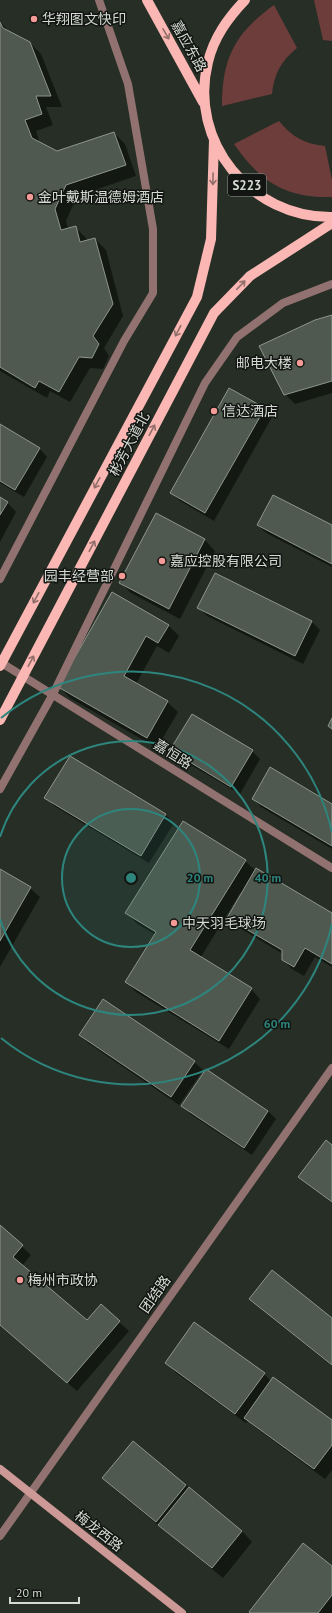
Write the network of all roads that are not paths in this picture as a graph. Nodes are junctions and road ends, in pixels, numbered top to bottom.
1 (99, 0) edge
2 (147, 0) edge
3 (245, 0) edge
4 (205, 105) junction
5 (214, 140) junction
6 (332, 217) edge
7 (332, 223) edge
8 (332, 284) edge
9 (0, 579) edge
10 (0, 664) edge
11 (23, 676) junction
12 (53, 694) junction
13 (0, 720) edge
14 (0, 789) edge
15 (332, 868) edge
16 (332, 1068) edge
17 (0, 1469) edge
18 (30, 1493) junction
19 (0, 1536) edge
20 (182, 1613) edge

1 - 9 street
2 -> 4 main road, 嘉应东路 / S223
3 - 4 main road
4 - 5 main road, S223
5 - 6 main road, S223
5 -> 10 main road, 彬芳大道北
11 -> 7 main road, 彬芳大道北
8 - 12 street
10 - 11 street, 嘉恒路
11 - 12 street, 嘉恒路
11 - 13 main road, 彬芳大道北
12 - 14 street
12 - 15 street, 嘉恒路
16 - 18 street, 团结路
17 - 18 main road, 梅龙西路
18 - 19 street, 团结路
18 - 20 main road, 梅龙西路

